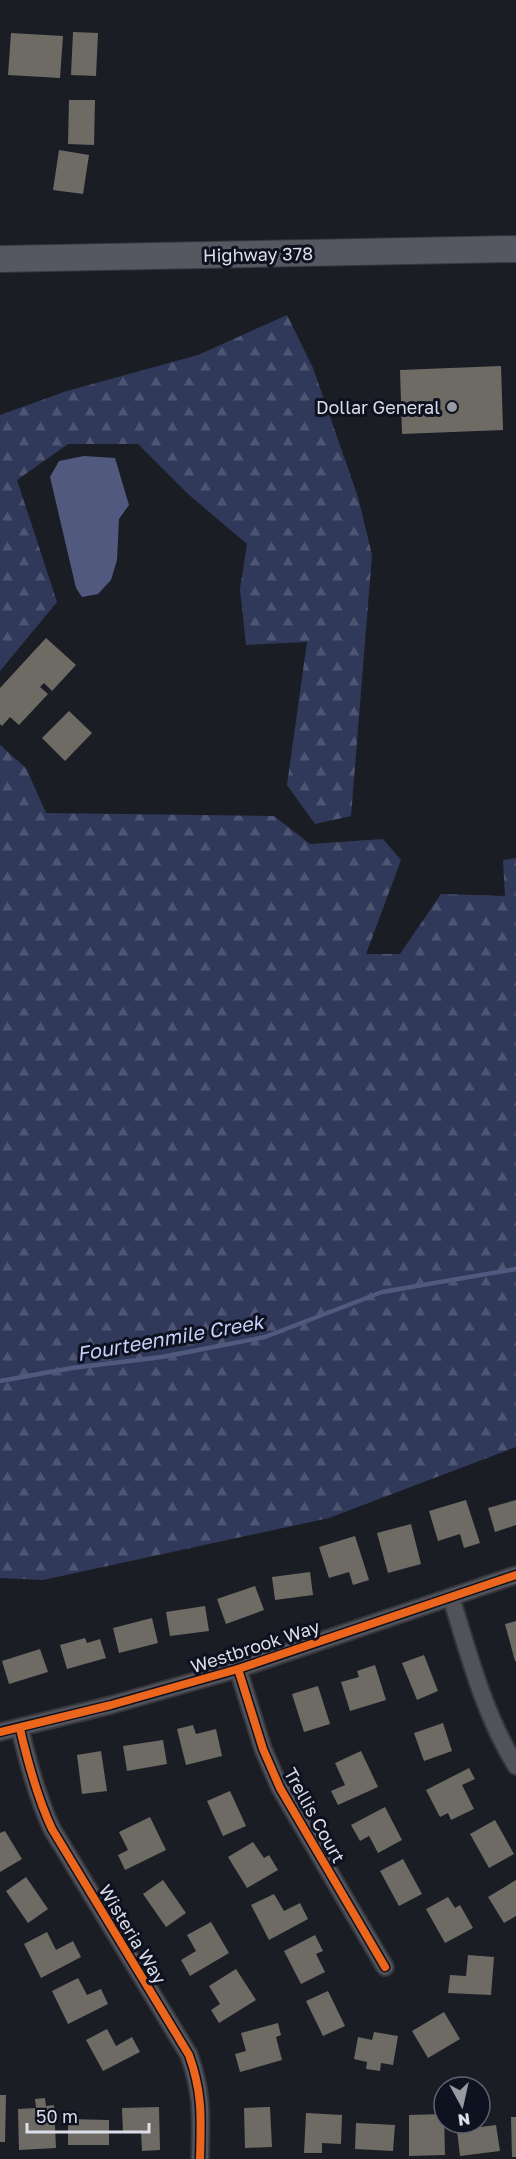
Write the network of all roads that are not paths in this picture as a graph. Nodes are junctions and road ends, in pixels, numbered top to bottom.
1 (516, 249) edge
2 (0, 259) edge
3 (516, 1575) edge
4 (451, 1597) junction
5 (238, 1669) junction
6 (20, 1729) junction
7 (0, 1732) edge
8 (516, 1766) edge
9 (386, 1967) dead end
10 (200, 2159) edge

1 - 2 main road, Highway 378
3 - 4 street, Westbrook Way
4 - 5 street, Westbrook Way
4 - 8 street
5 - 6 street, Westbrook Way
5 - 9 street, Trellis Court
6 - 7 street, Westbrook Way
6 - 10 street, Wisteria Way

